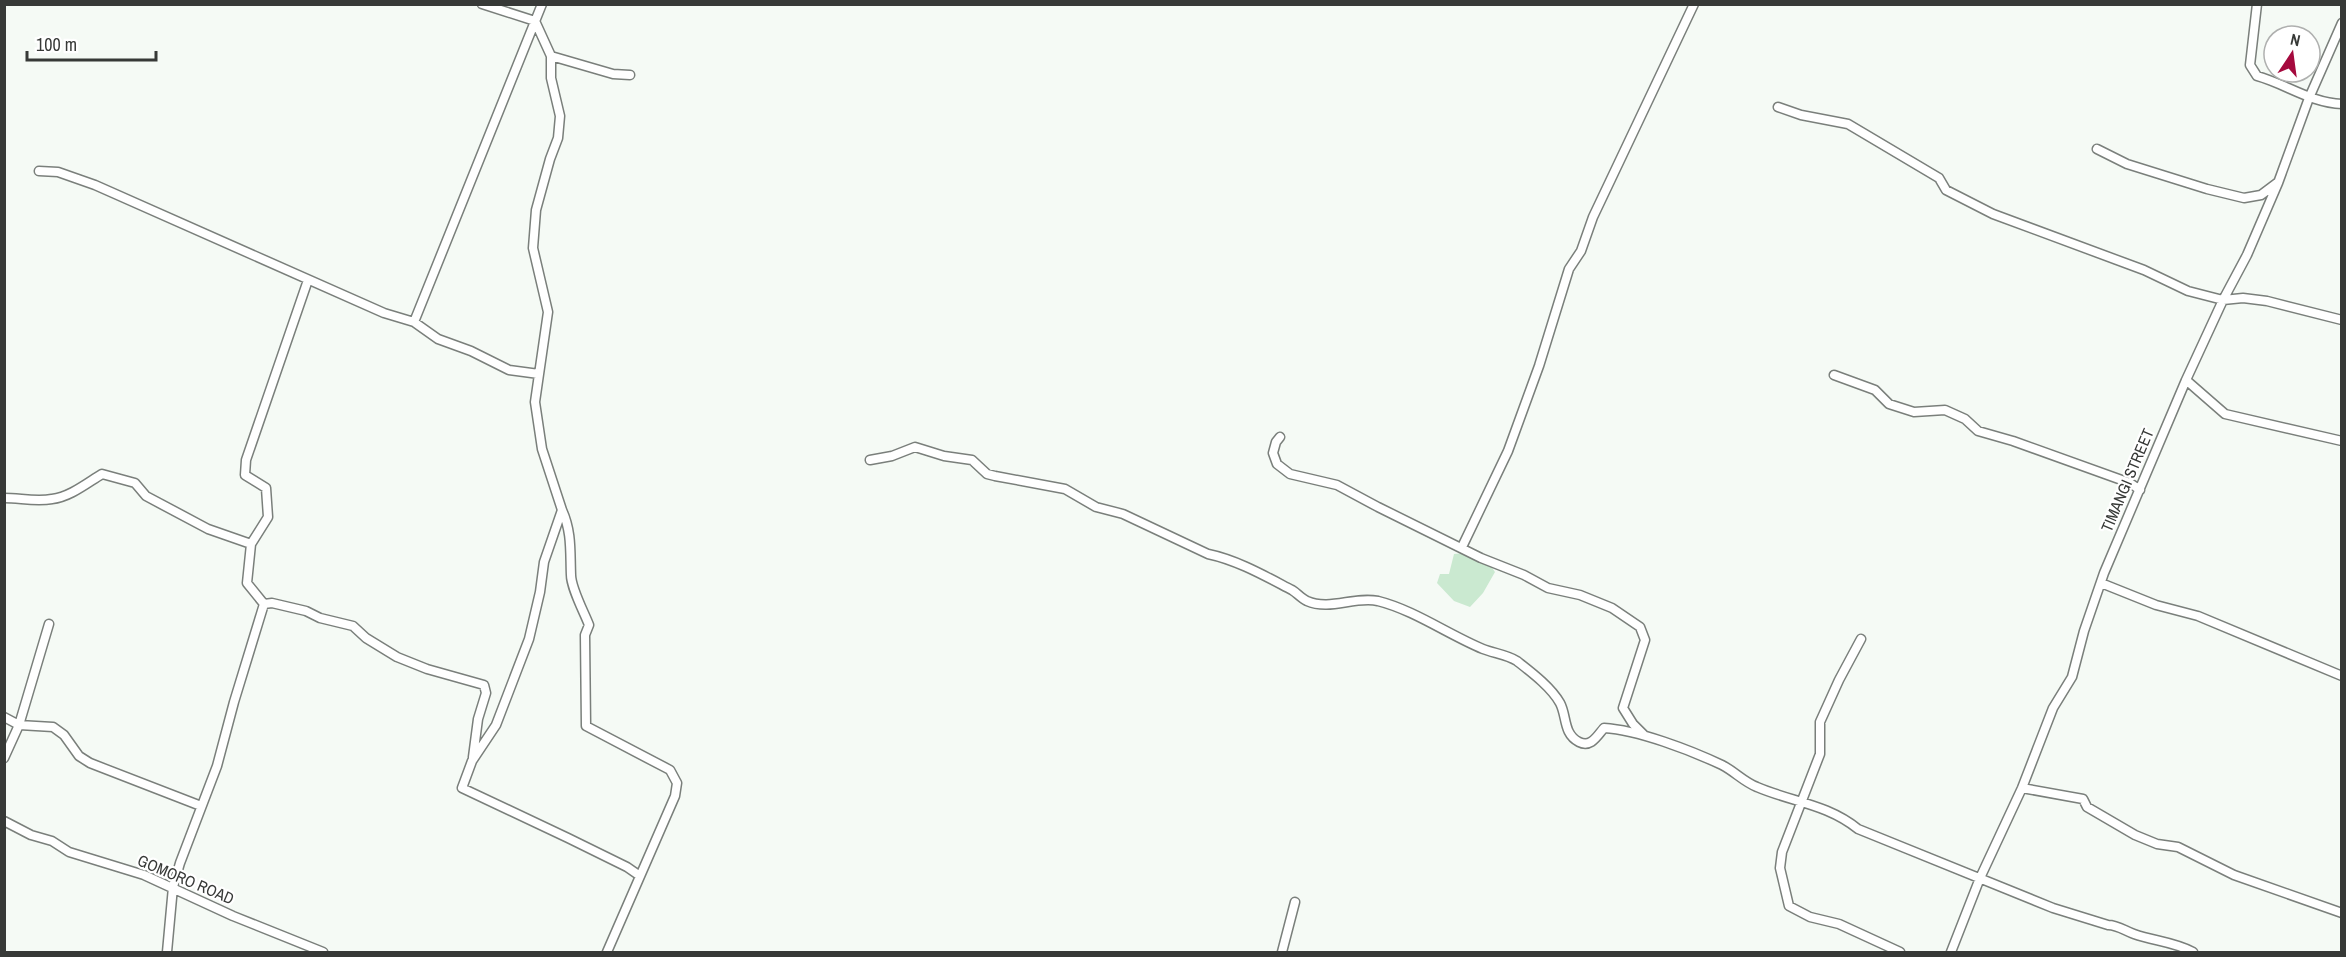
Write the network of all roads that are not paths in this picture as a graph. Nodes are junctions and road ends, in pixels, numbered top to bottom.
1 (482, 4) edge
2 (543, 4) edge
3 (1694, 4) edge
4 (2258, 4) edge
5 (536, 21) junction
6 (2342, 23) edge
7 (551, 56) junction
8 (630, 75) dead end
9 (2309, 98) junction
10 (2342, 104) edge
11 (1778, 107) dead end
12 (2097, 149) dead end
13 (39, 171) dead end
14 (2278, 183) junction
15 (308, 280) junction
16 (2223, 300) junction
17 (2342, 320) edge
18 (414, 322) junction
19 (539, 375) junction
20 (1834, 375) dead end
21 (2186, 380) junction
22 (1280, 436) dead end
23 (2342, 441) edge
24 (870, 460) dead end
25 (2140, 490) junction
26 (4, 498) edge
27 (562, 510) junction
28 (251, 544) junction
29 (1462, 547) junction
30 (2101, 583) junction
31 (264, 604) junction
32 (49, 624) dead end
33 (1861, 639) dead end
34 (2342, 676) edge
35 (4, 717) edge
36 (19, 725) junction
37 (1645, 735) junction
38 (4, 758) edge
39 (472, 761) junction
40 (2022, 788) junction
41 (1803, 801) junction
42 (201, 806) junction
43 (4, 820) edge
44 (640, 876) junction
45 (1980, 878) junction
46 (173, 887) junction
47 (1294, 902) dead end
48 (2342, 913) edge
49 (167, 952) edge
50 (323, 952) edge
51 (607, 952) edge
52 (1282, 952) edge
53 (1899, 952) edge
54 (1951, 952) edge
55 (2193, 952) edge

1 - 5 street
2 - 5 street
3 - 29 street
4 - 9 street
5 - 7 street
5 - 18 street
6 - 9 street, TIMANGI STREET
7 - 8 street
7 - 19 street
9 - 10 street
9 - 14 street, TIMANGI STREET
11 - 16 street
12 - 14 street
13 - 15 street
14 - 16 street, TIMANGI STREET
15 - 18 street
15 - 28 street
16 - 17 street
16 - 21 street, TIMANGI STREET
18 - 19 street
19 - 27 street
20 - 25 street
21 - 23 street
21 - 25 street, TIMANGI STREET
22 - 29 street
24 - 37 street
25 - 30 street, TIMANGI STREET
26 - 28 street
27 - 39 street
27 - 44 street
28 - 31 street
29 - 37 street
30 - 34 street
30 - 40 street, TIMANGI STREET
31 - 39 street
31 - 42 street
32 - 36 street
33 - 41 street
35 - 36 street
36 - 38 street
36 - 42 street
37 - 41 street
39 - 44 street
40 - 45 street, TIMANGI STREET
40 - 48 street
41 - 45 street
41 - 53 street
42 - 46 street
43 - 46 street, GOMORO ROAD
44 - 51 street
45 - 54 street, TIMANGI STREET
45 - 55 street
46 - 49 street
46 - 50 street, GOMORO ROAD
47 - 52 street

